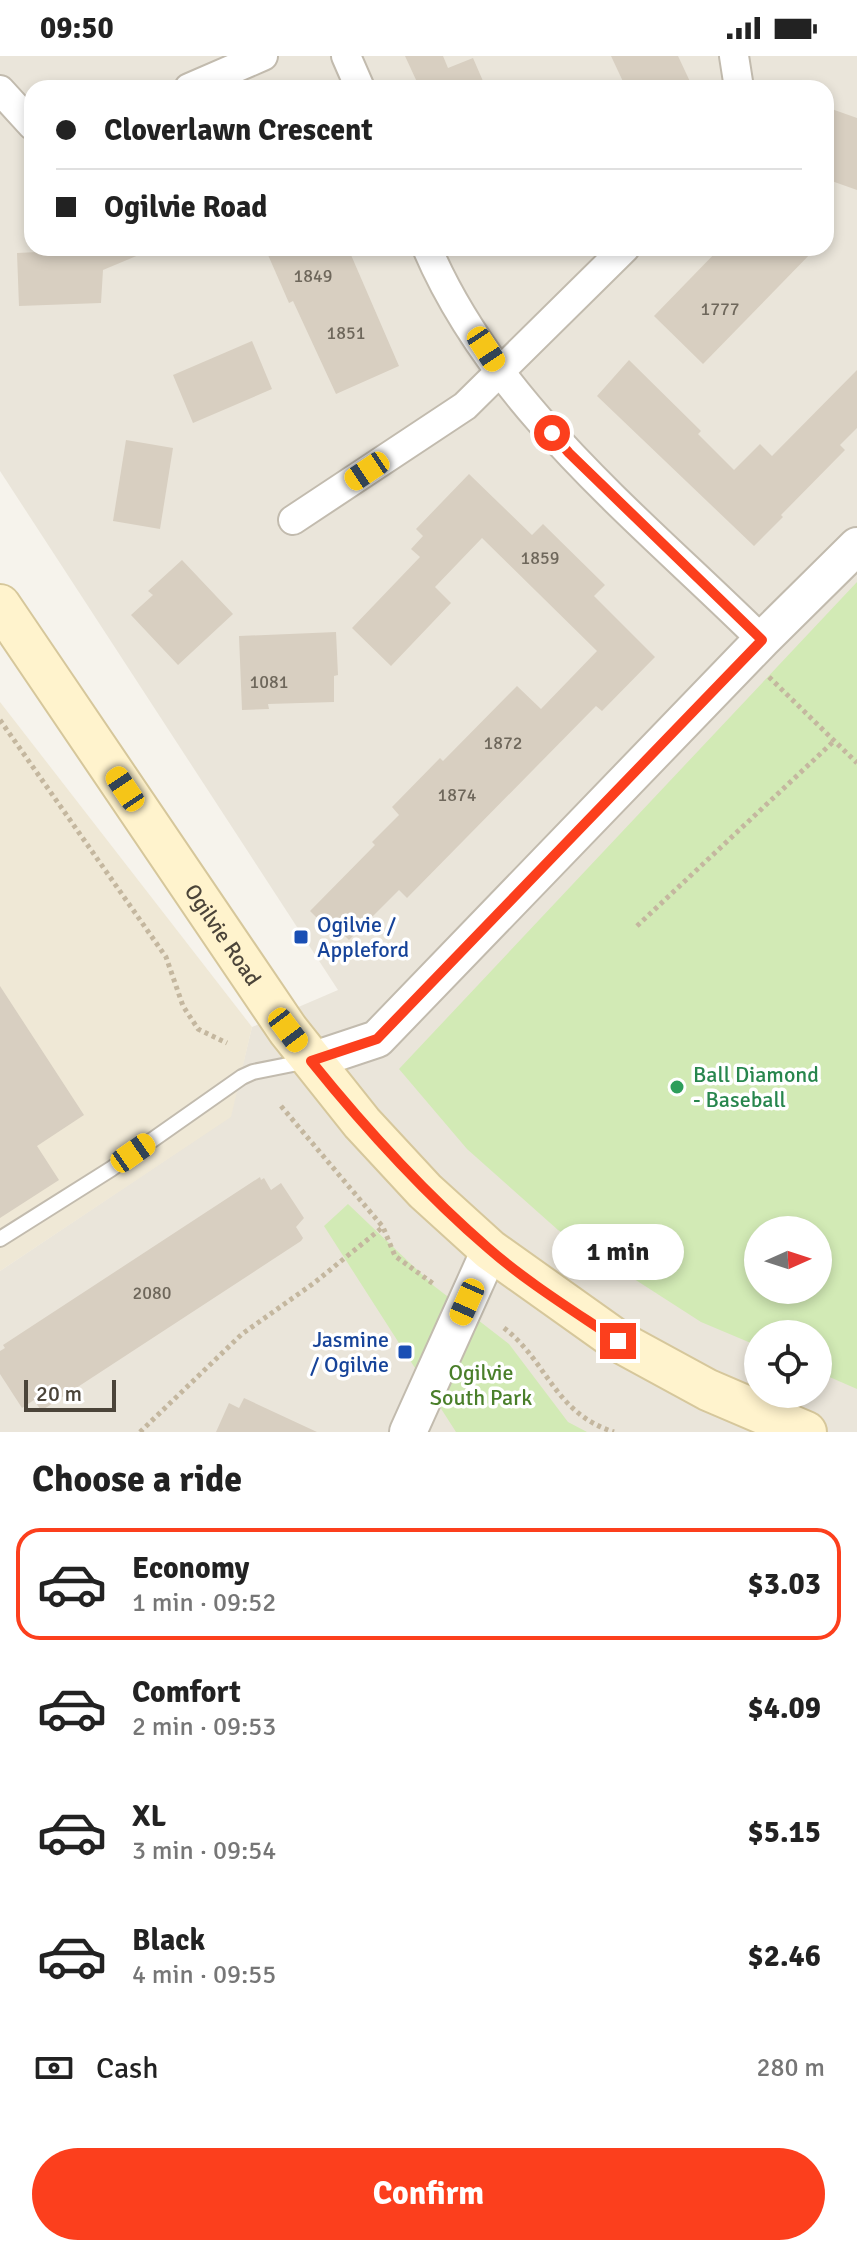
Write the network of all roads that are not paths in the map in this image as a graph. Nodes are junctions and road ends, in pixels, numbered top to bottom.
1 (263, 56) edge
2 (346, 56) edge
3 (734, 56) edge
4 (208, 80) edge
5 (356, 80) edge
6 (738, 80) edge
7 (0, 90) edge
8 (24, 116) edge
9 (430, 256) edge
10 (617, 256) edge
11 (501, 372) junction
12 (293, 520) dead end
13 (857, 546) edge
14 (0, 605) edge
15 (755, 648) junction
16 (311, 1061) junction
17 (0, 1239) edge
18 (490, 1250) junction
19 (408, 1432) edge
20 (806, 1432) edge

1 - 4 street
2 - 5 street
3 - 6 street
7 - 8 street
9 - 11 street
10 - 11 street
11 - 12 street
11 - 15 street
13 - 15 street
14 - 16 main road, Ogilvie Road
15 - 16 street
16 - 17 lane
16 - 18 main road, Ogilvie Road
18 - 19 street
18 - 20 main road, Ogilvie Road

